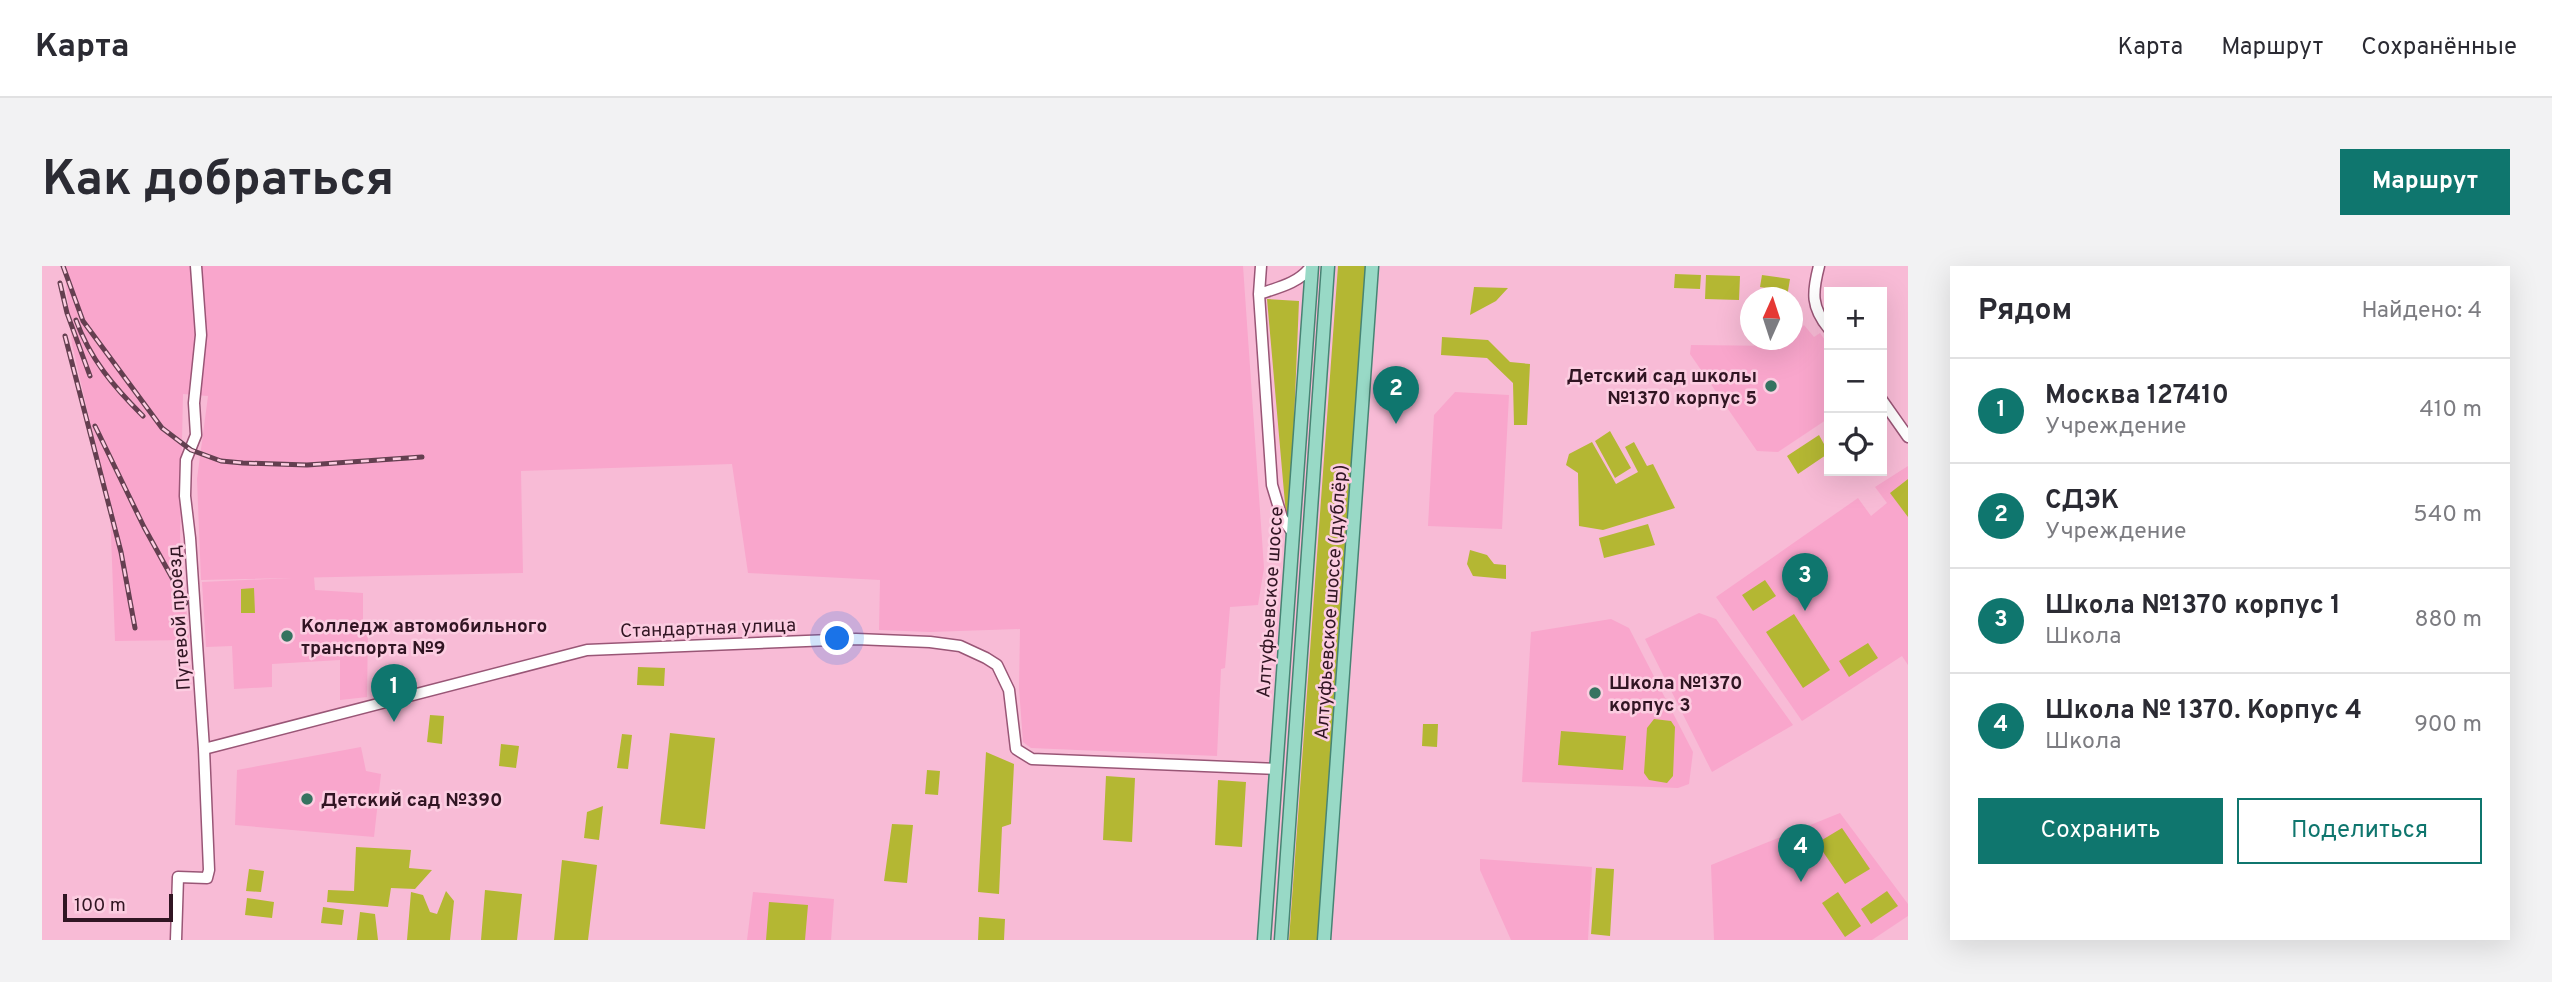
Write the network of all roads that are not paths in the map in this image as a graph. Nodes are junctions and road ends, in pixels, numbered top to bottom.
1 (197, 266) edge
2 (1261, 266) edge
3 (1311, 266) edge
4 (1328, 266) edge
5 (1372, 266) edge
6 (1819, 266) edge
7 (1259, 294) junction
8 (1824, 323) edge
9 (1887, 407) edge
10 (1908, 437) edge
11 (1293, 533) junction
12 (204, 749) junction
13 (1276, 769) junction
14 (176, 940) edge
15 (1264, 940) edge
16 (1281, 940) edge
17 (1324, 940) edge

1 - 12 street, Путевой проезд
2 - 7 street
3 - 7 street
3 - 11 main road, Алтуфьевское шоссе
4 - 16 main road, Алтуфьевское шоссе
5 - 17 main road, Алтуфьевское шоссе (дублёр)
6 - 8 street
7 - 11 street
9 - 10 street
11 - 13 main road, Алтуфьевское шоссе
12 - 13 street, Стандартная улица
12 - 14 street, Путевой проезд
13 - 15 main road, Алтуфьевское шоссе

